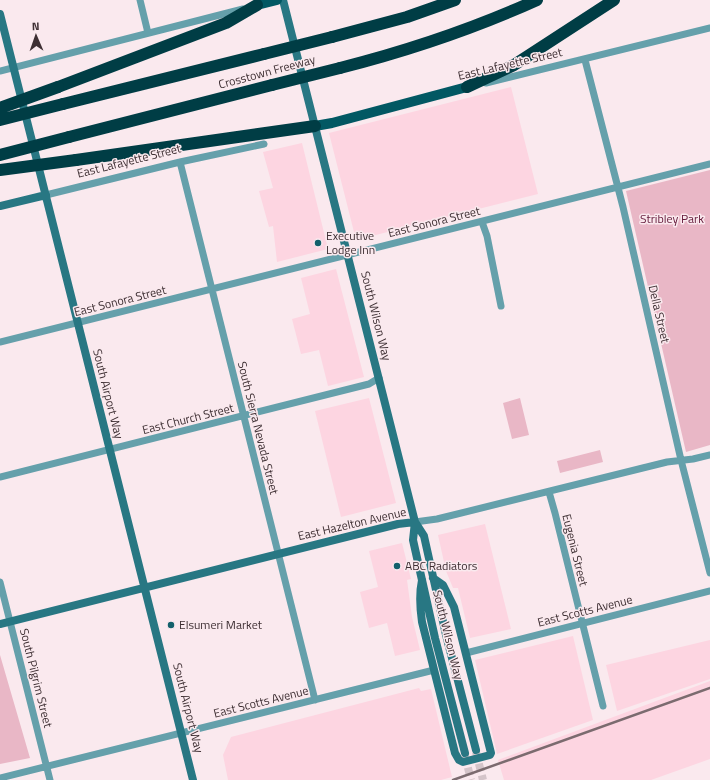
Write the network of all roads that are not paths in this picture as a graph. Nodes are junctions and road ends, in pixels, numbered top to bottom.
1 (140, 0) edge
2 (277, 0) edge
3 (283, 0) edge
4 (455, 0) edge
5 (537, 0) edge
6 (614, 0) edge
7 (257, 5) junction
8 (0, 14) edge
9 (710, 28) edge
10 (148, 33) junction
11 (585, 60) junction
12 (14, 68) junction
13 (0, 71) edge
14 (467, 87) junction
15 (0, 108) edge
16 (0, 120) edge
17 (315, 126) junction
18 (264, 144) dead end
19 (0, 155) edge
20 (180, 162) junction
21 (710, 164) edge
22 (0, 170) edge
23 (617, 188) junction
24 (46, 195) junction
25 (0, 206) edge
26 (482, 222) junction
27 (348, 255) junction
28 (212, 289) junction
29 (502, 306) dead end
30 (78, 323) junction
31 (0, 342) edge
32 (379, 378) junction
33 (244, 416) junction
34 (110, 449) junction
35 (710, 455) edge
36 (681, 460) junction
37 (0, 477) edge
38 (548, 492) junction
39 (415, 522) junction
40 (279, 554) junction
41 (710, 573) edge
42 (433, 578) junction
43 (422, 580) junction
44 (0, 582) edge
45 (145, 587) junction
46 (710, 591) edge
47 (10, 621) junction
48 (582, 623) junction
49 (0, 624) edge
50 (466, 653) junction
51 (434, 670) junction
52 (315, 700) junction
53 (603, 706) dead end
54 (182, 733) junction
55 (476, 750) tunnel mouth
56 (465, 753) tunnel mouth
57 (46, 767) junction
58 (0, 778) edge
59 (50, 780) edge
60 (193, 780) edge

1 - 10 street
2 - 7 main road
3 - 17 main road, South Wilson Way
4 - 16 highway, Crosstown Freeway, bridge
5 - 19 highway, Crosstown Freeway, bridge
6 - 14 highway
7 - 10 street
7 - 15 highway, bridge
8 - 12 main road, South Airport Way
9 - 11 street, East Lafayette Street
10 - 12 street
11 - 14 street, East Lafayette Street
11 - 23 street, Della Street
12 - 13 street
12 - 24 main road, South Airport Way
14 - 17 main road, East Lafayette Street
17 - 22 highway, bridge
17 - 27 main road, South Wilson Way
18 - 20 street, East Lafayette Street
20 - 24 street, East Lafayette Street
20 - 28 street, South Sierra Nevada Street
21 - 23 street, East Sonora Street
23 - 26 street, East Sonora Street
23 - 36 street, Della Street
24 - 25 main road, East Lafayette Street
24 - 30 main road, South Airport Way
26 - 27 street, East Sonora Street
26 - 29 street
27 - 28 street, East Sonora Street
27 - 32 main road, South Wilson Way
28 - 30 street, East Sonora Street
28 - 33 street, South Sierra Nevada Street
30 - 31 street, East Sonora Street
30 - 34 main road, South Airport Way
32 - 33 street, East Church Street
32 - 39 main road, South Wilson Way
33 - 34 street, East Church Street
33 - 40 street, South Sierra Nevada Street
34 - 37 street, East Church Street
34 - 45 main road, South Airport Way
35 - 36 street, East Hazelton Avenue
36 - 38 street, East Hazelton Avenue
36 - 41 street, Della Street
38 - 39 street, East Hazelton Avenue
38 - 48 street, Eugenia Street
39 - 40 main road, East Hazelton Avenue
39 - 42 main road, South Wilson Way
39 - 43 main road, South Wilson Way
40 - 45 main road, East Hazelton Avenue
40 - 52 street, South Sierra Nevada Street
42 - 50 main road
42 - 55 main road, South Wilson Way
43 - 51 main road
43 - 56 main road, South Wilson Way
44 - 47 street, South Pilgrim Street
45 - 47 main road, East Hazelton Avenue
45 - 54 main road, South Airport Way
46 - 48 street, East Scotts Avenue
47 - 49 main road, East Hazelton Avenue
47 - 57 street, South Pilgrim Street
48 - 50 street, East Scotts Avenue
48 - 53 street, Eugenia Street
50 - 51 main road
51 - 52 street, East Scotts Avenue
52 - 54 street, East Scotts Avenue
54 - 57 street, East Scotts Avenue
54 - 60 main road, South Airport Way
57 - 58 street, East Scotts Avenue
57 - 59 street, South Pilgrim Street

